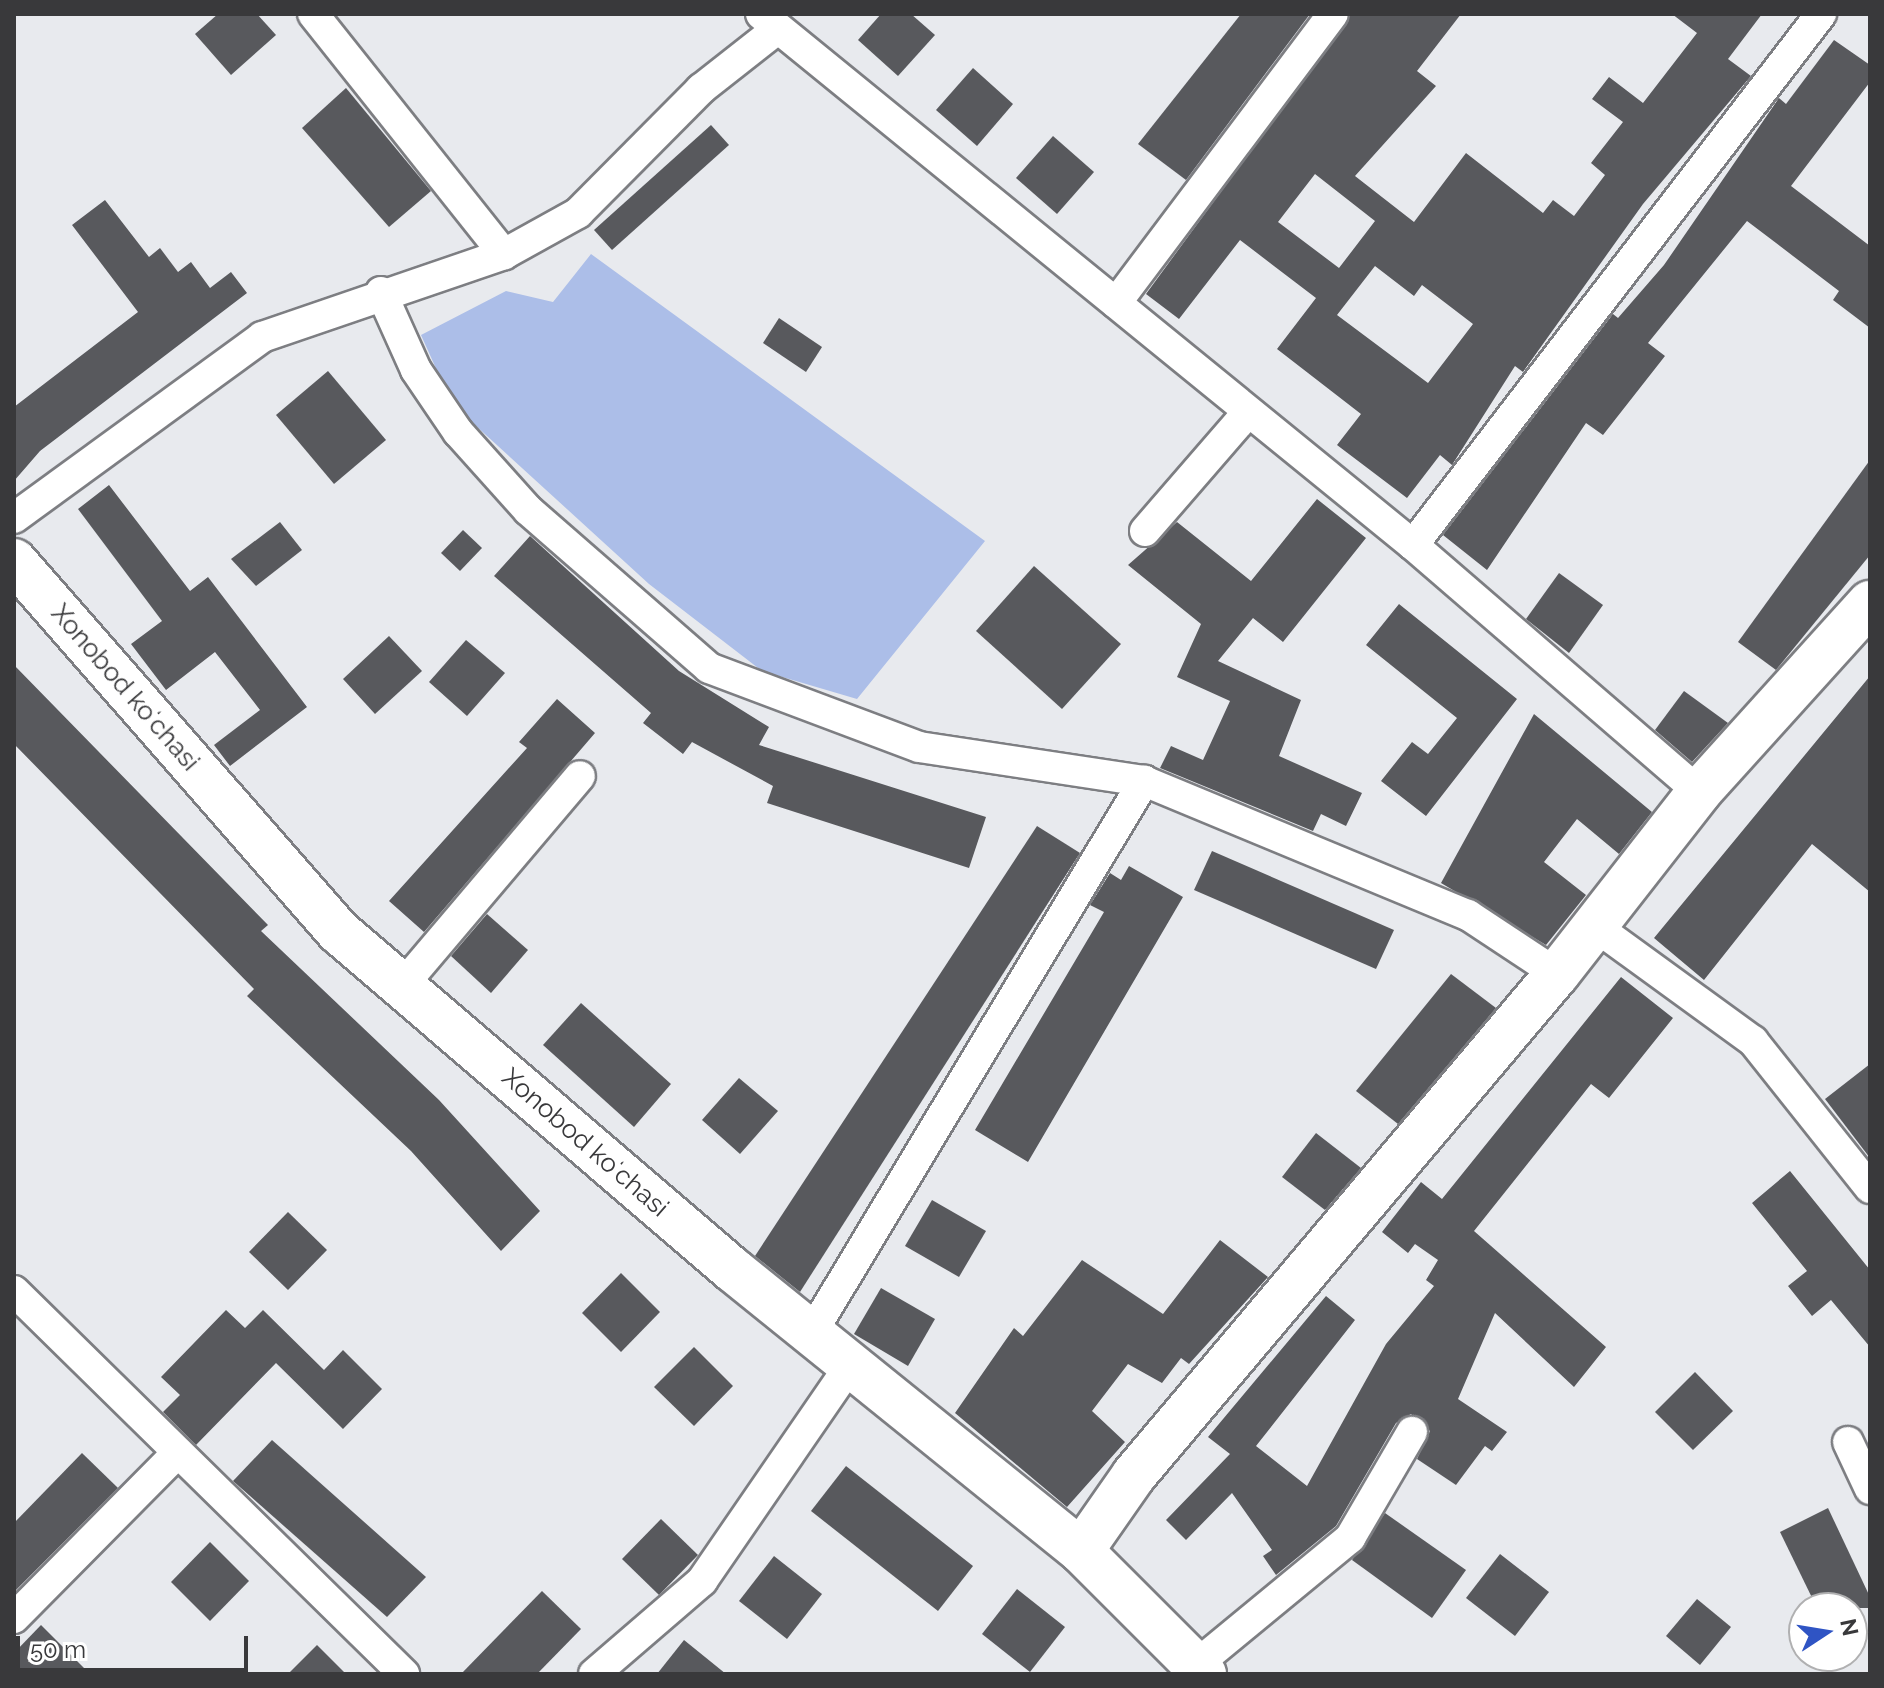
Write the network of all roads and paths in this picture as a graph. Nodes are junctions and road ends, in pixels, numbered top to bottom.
1 (313, 14) edge
2 (1333, 14) edge
3 (1821, 14) edge
4 (769, 22) edge
5 (504, 254) junction
6 (381, 292) junction
7 (1116, 303) junction
8 (1248, 412) junction
9 (14, 518) edge
10 (1145, 531) dead end
11 (1413, 545) junction
12 (14, 561) edge
13 (1870, 603) edge
14 (580, 776) dead end
15 (1144, 781) junction
16 (1699, 792) junction
17 (1596, 927) junction
18 (1557, 974) junction
19 (402, 986) junction
20 (1870, 1188) edge
21 (14, 1291) edge
22 (811, 1334) junction
23 (849, 1367) junction
24 (1412, 1432) dead end
25 (1848, 1442) dead end
26 (178, 1452) junction
27 (1870, 1489) edge
28 (1081, 1551) junction
29 (14, 1618) edge
30 (1200, 1670) edge
31 (404, 1674) edge
32 (594, 1674) edge

1 - 5 street
2 - 7 street
3 - 11 street
4 - 5 street
4 - 7 street
5 - 6 street
6 - 9 street
6 - 15 street
7 - 8 street
8 - 10 street
8 - 11 street
11 - 16 street
12 - 19 main road, Xonobod koʻchasi
13 - 16 main road
14 - 19 street
15 - 18 street
15 - 22 street
16 - 17 main road
17 - 18 main road
17 - 20 street
18 - 28 main road
19 - 22 main road, Xonobod koʻchasi
21 - 26 street
22 - 23 main road, Xonobod koʻchasi
23 - 28 main road, Xonobod koʻchasi
23 - 32 street
24 - 30 street
25 - 27 street
26 - 29 street
26 - 31 street
28 - 30 main road, Xonobod koʻchasi

